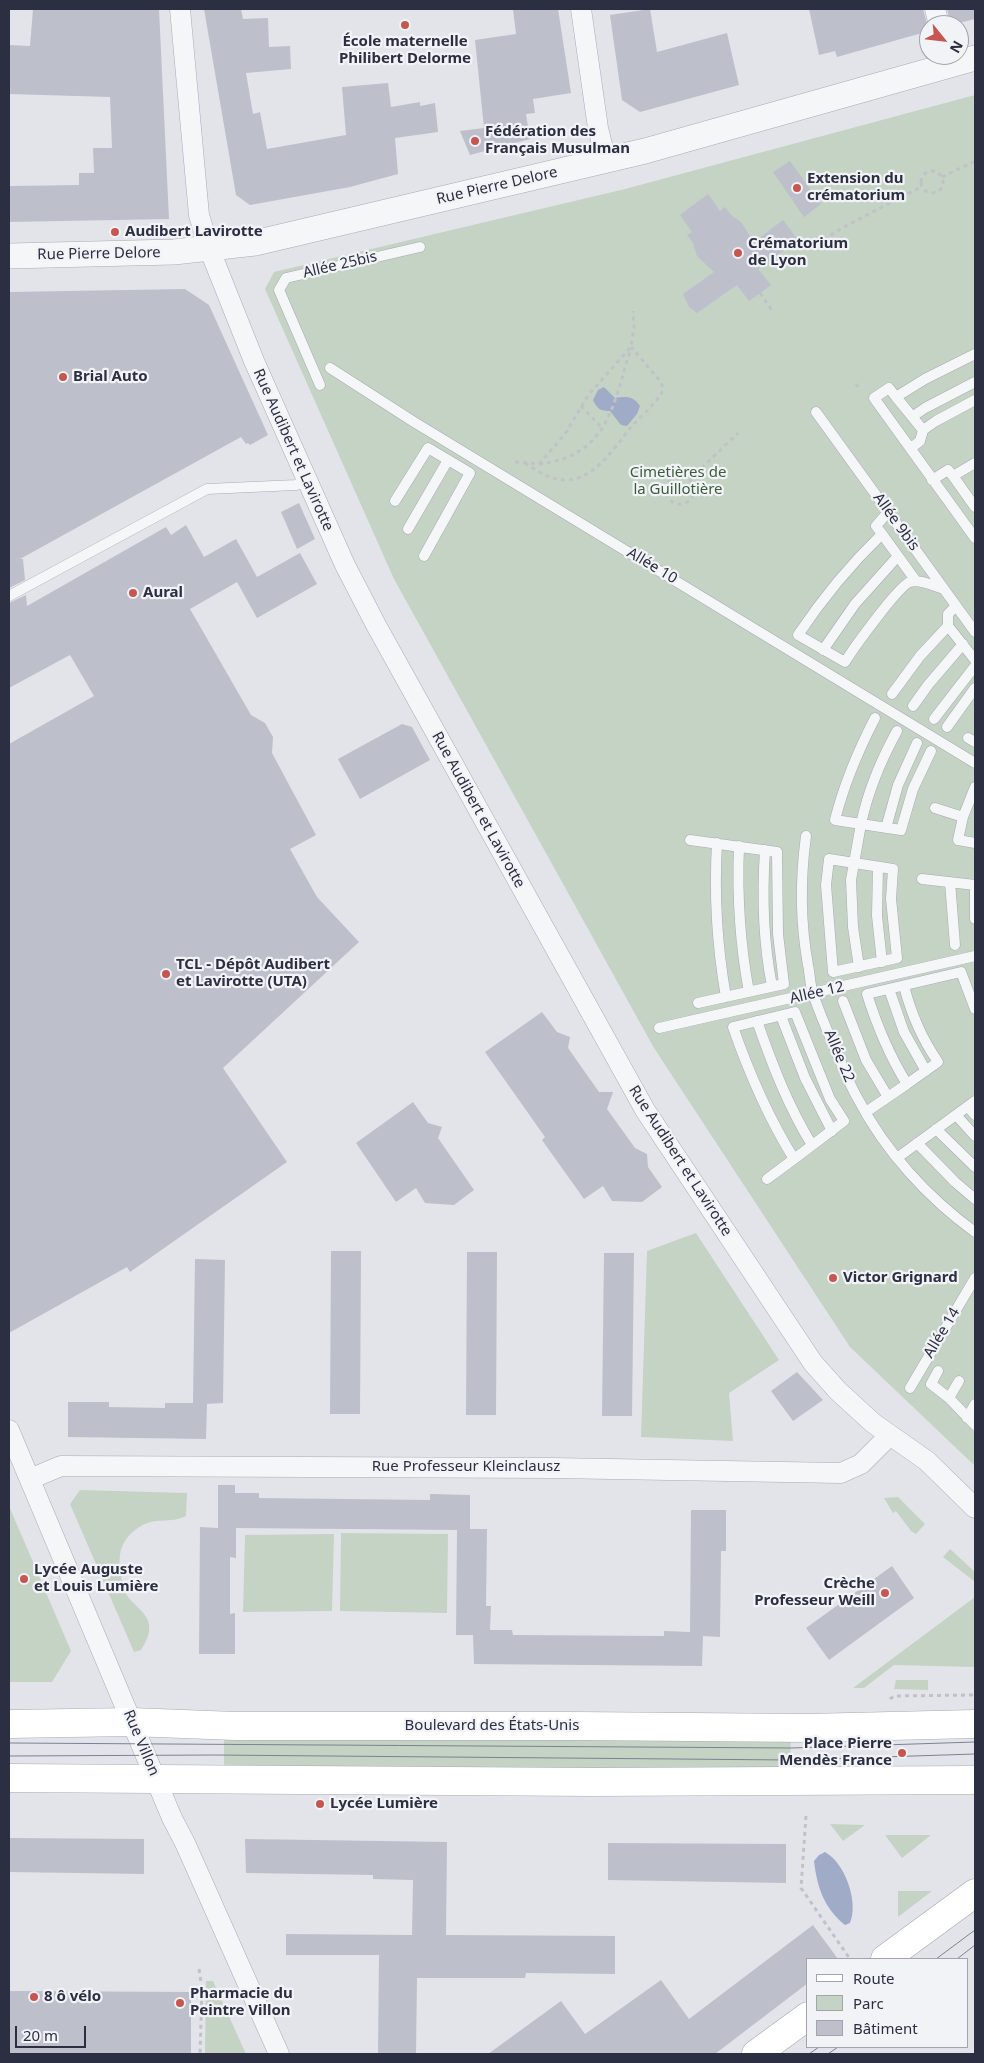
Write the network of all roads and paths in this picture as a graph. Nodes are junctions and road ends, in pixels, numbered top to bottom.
1 (180, 9) edge
2 (581, 9) edge
3 (933, 65) edge
4 (606, 161) junction
5 (975, 162) edge
6 (942, 177) junction
7 (921, 186) junction
8 (817, 244) dead end
9 (420, 246) dead end
10 (210, 248) junction
11 (9, 256) edge
12 (760, 293) dead end
13 (633, 311) dead end
14 (773, 312) dead end
15 (631, 348) junction
16 (975, 354) edge
17 (330, 368) dead end
18 (975, 382) edge
19 (320, 385) dead end
20 (896, 397) junction
21 (975, 400) edge
22 (581, 406) junction
23 (816, 412) dead end
24 (912, 417) junction
25 (603, 429) junction
26 (923, 430) junction
27 (738, 433) dead end
28 (911, 448) junction
29 (465, 453) junction
30 (448, 460) junction
31 (510, 461) dead end
32 (525, 463) junction
33 (975, 463) edge
34 (539, 464) junction
35 (458, 466) junction
36 (953, 476) junction
37 (308, 479) junction
38 (690, 479) junction
39 (932, 480) junction
40 (971, 493) edge
41 (396, 502) dead end
42 (975, 507) edge
43 (888, 512) junction
44 (408, 529) dead end
45 (882, 534) junction
46 (975, 538) edge
47 (424, 556) dead end
48 (898, 556) junction
49 (916, 581) junction
50 (944, 589) junction
51 (9, 596) edge
52 (956, 606) junction
53 (948, 626) junction
54 (975, 632) edge
55 (963, 644) junction
56 (822, 650) junction
57 (975, 660) edge
58 (975, 666) edge
59 (975, 688) edge
60 (892, 694) dead end
61 (913, 706) dead end
62 (875, 718) dead end
63 (934, 719) dead end
64 (947, 727) dead end
65 (897, 731) dead end
66 (917, 742) dead end
67 (931, 751) dead end
68 (975, 763) edge
69 (975, 787) edge
70 (934, 808) dead end
71 (963, 817) junction
72 (861, 824) junction
73 (886, 828) junction
74 (806, 836) dead end
75 (690, 840) dead end
76 (717, 843) junction
77 (975, 843) edge
78 (739, 846) junction
79 (853, 863) junction
80 (878, 867) junction
81 (922, 879) dead end
82 (950, 882) junction
83 (975, 885) edge
84 (975, 890) edge
85 (975, 919) edge
86 (955, 945) dead end
87 (975, 956) edge
88 (882, 962) junction
89 (859, 966) junction
90 (904, 986) junction
91 (889, 989) junction
92 (749, 992) junction
93 (813, 993) junction
94 (726, 997) junction
95 (843, 1001) dead end
96 (698, 1003) dead end
97 (975, 1009) edge
98 (781, 1016) junction
99 (757, 1021) junction
100 (659, 1028) dead end
101 (926, 1071) junction
102 (907, 1084) junction
103 (888, 1097) junction
104 (971, 1104) edge
105 (866, 1112) junction
106 (956, 1115) junction
107 (975, 1115) edge
108 (936, 1129) junction
109 (832, 1131) junction
110 (975, 1136) edge
111 (918, 1143) junction
112 (812, 1145) junction
113 (897, 1158) junction
114 (794, 1160) junction
115 (975, 1167) edge
116 (767, 1179) dead end
117 (975, 1200) edge
118 (975, 1232) edge
119 (975, 1278) edge
120 (938, 1371) dead end
121 (959, 1381) dead end
122 (910, 1388) dead end
123 (949, 1398) junction
124 (975, 1404) edge
125 (967, 1418) junction
126 (975, 1425) edge
127 (9, 1430) edge
128 (890, 1435) junction
129 (30, 1479) junction
130 (975, 1508) edge
131 (131, 1722) junction
132 (9, 1724) edge
133 (975, 1724) edge
134 (9, 1778) edge
135 (157, 1780) junction
136 (975, 1780) edge
137 (806, 1816) dead end
138 (975, 1893) edge
139 (849, 1958) edge
140 (886, 1958) edge
141 (200, 1969) dead end
142 (806, 2017) edge
143 (200, 2054) edge
144 (279, 2054) edge
145 (756, 2054) edge

1 - 10 street, Rue Audibert et Lavirotte
2 - 4 street
3 - 4 street, Rue Pierre Delore
4 - 10 street, Rue Pierre Delore
5 - 6 path
6 - 7 path
6 - 7 path
7 - 8 path
9 - 19 lane, Allée 25bis
10 - 11 street, Rue Pierre Delore
10 - 37 street, Rue Audibert et Lavirotte
12 - 14 path
13 - 15 path
15 - 22 path
15 - 25 path
15 - 32 path
16 - 20 lane
17 - 29 lane, Allée 10
18 - 24 lane
20 - 24 lane
20 - 28 lane
21 - 26 lane
22 - 25 path
22 - 34 path
23 - 43 lane, Allée 9bis
24 - 26 lane
25 - 34 path
26 - 28 lane
27 - 38 path
28 - 39 lane
29 - 35 lane
29 - 68 lane, Allée 10
30 - 35 lane
30 - 41 lane
30 - 44 lane
31 - 32 path
32 - 34 path
33 - 36 lane
35 - 47 lane
36 - 39 lane
36 - 40 lane
37 - 51 lane
37 - 128 street, Rue Audibert et Lavirotte
38 - 38 path
39 - 46 lane
40 - 42 lane
43 - 45 lane
43 - 50 lane, Allée 9bis
45 - 48 lane
45 - 56 lane
48 - 49 lane
48 - 56 lane
49 - 50 lane
49 - 56 lane
50 - 52 lane, Allée 9bis
52 - 53 lane
52 - 54 lane, Allée 9bis
53 - 55 lane
53 - 60 lane
55 - 57 lane
55 - 61 lane
58 - 63 lane
59 - 64 lane
62 - 72 lane
65 - 72 lane
66 - 73 lane
67 - 73 lane
69 - 71 lane
70 - 71 lane
71 - 77 lane
72 - 73 lane
72 - 79 lane
74 - 93 lane, Allée 22
75 - 76 lane
76 - 78 lane
76 - 94 lane
78 - 92 lane
78 - 92 lane
79 - 80 lane
79 - 89 lane
79 - 89 lane
80 - 88 lane
80 - 88 lane
81 - 82 lane
82 - 83 lane
82 - 86 lane
84 - 85 lane
87 - 93 lane, Allée 12
88 - 89 lane
90 - 91 lane
90 - 97 lane
90 - 101 lane
91 - 101 lane
91 - 102 lane
92 - 94 lane
93 - 100 lane, Allée 12
93 - 105 lane, Allée 22
94 - 96 lane
95 - 103 lane
98 - 99 lane
98 - 109 lane
98 - 109 lane
99 - 112 lane
99 - 114 lane
101 - 102 lane
102 - 103 lane
103 - 105 lane
104 - 106 lane
104 - 107 lane
105 - 113 lane, Allée 22
106 - 108 lane
106 - 110 lane
108 - 111 lane
108 - 115 lane
109 - 112 lane
111 - 113 lane
111 - 117 lane
112 - 114 lane
113 - 118 lane, Allée 22
114 - 116 lane
119 - 122 lane, Allée 14
120 - 123 lane
121 - 123 lane
123 - 125 lane
124 - 125 lane
125 - 126 lane
127 - 129 street, Rue Villon
128 - 129 street, Rue Professeur Kleinclausz
128 - 130 street, Rue Audibert et Lavirotte
129 - 131 street, Rue Villon
131 - 132 main road, Boulevard des États-Unis
131 - 133 main road, Boulevard des États-Unis
131 - 135 street, Rue Villon
134 - 135 main road
135 - 136 main road
135 - 144 street, Rue Villon
137 - 139 path
138 - 140 main road
141 - 143 path
142 - 145 main road

